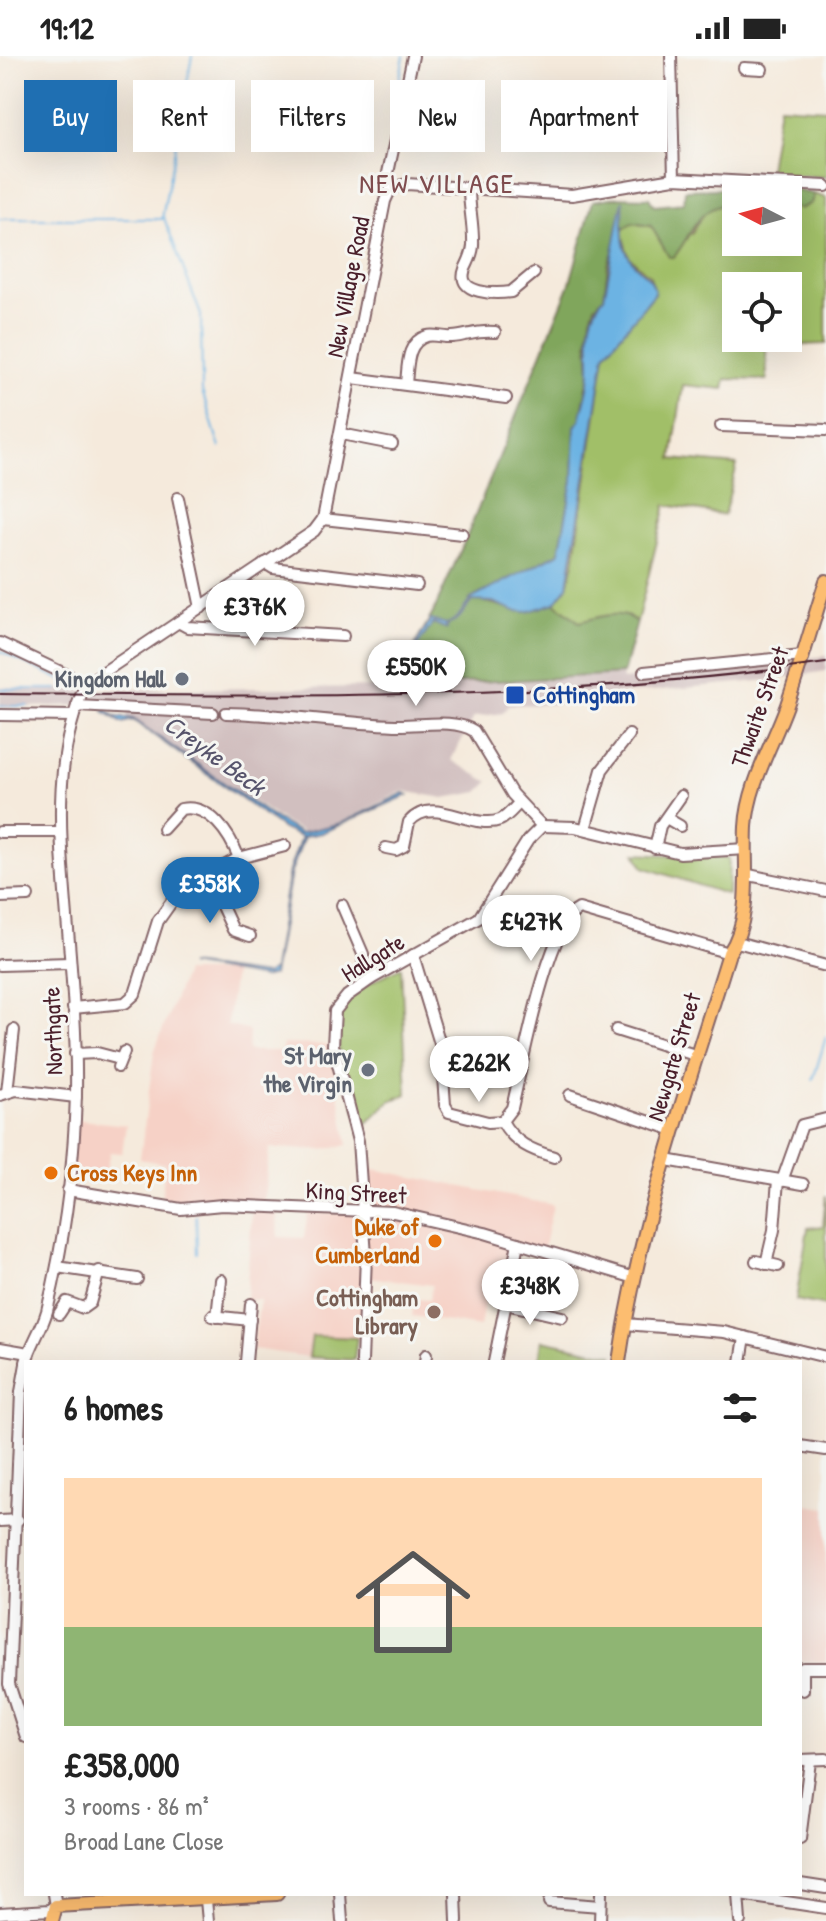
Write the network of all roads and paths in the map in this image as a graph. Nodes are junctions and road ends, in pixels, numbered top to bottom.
1 (413, 56) edge
2 (671, 56) edge
3 (674, 178) junction
4 (823, 186) edge
5 (391, 188) junction
6 (469, 189) junction
7 (534, 274) dead end
8 (494, 332) dead end
9 (352, 378) junction
10 (406, 384) junction
11 (506, 398) dead end
12 (721, 426) dead end
13 (826, 430) edge
14 (341, 434) junction
15 (392, 444) dead end
16 (178, 498) dead end
17 (323, 519) junction
18 (462, 534) dead end
19 (265, 563) junction
20 (826, 581) edge
21 (412, 582) dead end
22 (201, 608) junction
23 (821, 611) edge
24 (178, 622) junction
25 (343, 636) dead end
26 (0, 643) edge
27 (802, 656) junction
28 (644, 672) dead end
29 (79, 700) junction
30 (213, 713) dead end
31 (226, 713) dead end
32 (0, 715) edge
33 (629, 735) dead end
34 (681, 796) dead end
35 (519, 803) junction
36 (668, 819) junction
37 (542, 826) junction
38 (680, 826) dead end
39 (162, 829) dead end
40 (585, 829) junction
41 (0, 832) edge
42 (59, 832) junction
43 (286, 846) dead end
44 (386, 848) dead end
45 (655, 848) junction
46 (746, 849) junction
47 (239, 858) junction
48 (207, 874) junction
49 (749, 875) junction
50 (826, 891) edge
51 (22, 895) dead end
52 (0, 897) edge
53 (349, 910) dead end
54 (250, 938) dead end
55 (733, 948) junction
56 (413, 955) junction
57 (70, 963) junction
58 (0, 965) edge
59 (826, 966) edge
60 (371, 979) junction
61 (73, 1008) junction
62 (14, 1030) dead end
63 (616, 1030) dead end
64 (75, 1054) junction
65 (698, 1056) junction
66 (121, 1059) dead end
67 (4, 1093) edge
68 (570, 1095) dead end
69 (76, 1097) junction
70 (826, 1119) edge
71 (502, 1121) junction
72 (674, 1130) junction
73 (549, 1158) dead end
74 (666, 1160) junction
75 (780, 1181) junction
76 (803, 1184) dead end
77 (68, 1190) junction
78 (362, 1212) junction
79 (518, 1243) junction
80 (767, 1264) dead end
81 (57, 1267) junction
82 (99, 1271) junction
83 (635, 1278) junction
84 (137, 1279) dead end
85 (221, 1280) dead end
86 (251, 1304) dead end
87 (506, 1304) junction
88 (59, 1314) dead end
89 (562, 1317) dead end
90 (250, 1320) junction
91 (625, 1324) junction
92 (745, 1337) junction
93 (0, 1348) edge
94 (826, 1357) edge
95 (28, 1360) edge
96 (246, 1360) edge
97 (362, 1360) edge
98 (494, 1360) edge
99 (619, 1360) edge
100 (741, 1360) edge
101 (24, 1363) edge
102 (24, 1437) edge
103 (802, 1446) edge
104 (826, 1450) edge
105 (23, 1473) edge
106 (18, 1520) junction
107 (0, 1521) edge
108 (826, 1668) edge
109 (802, 1685) edge
110 (24, 1731) edge
111 (826, 1759) edge
112 (805, 1760) edge
113 (802, 1807) edge
114 (802, 1884) edge
115 (826, 1888) edge
116 (253, 1896) edge
117 (340, 1896) edge
118 (456, 1896) edge
119 (601, 1896) edge
120 (739, 1896) edge
121 (751, 1896) edge
122 (55, 1900) edge
123 (206, 1900) junction
124 (549, 1902) dead end
125 (600, 1906) junction
126 (826, 1908) edge
127 (0, 1913) edge
128 (52, 1921) edge
129 (208, 1921) edge
130 (342, 1921) edge
131 (457, 1921) edge
132 (600, 1921) edge
133 (740, 1921) edge

1 - 5 street
2 - 3 street
3 - 4 street, New Village Road
3 - 6 street, New Village Road
5 - 6 street, New Village Road
5 - 9 street, New Village Road
6 - 7 street
8 - 10 street
9 - 10 street
9 - 14 street, New Village Road
10 - 11 street
12 - 13 street
14 - 15 street
14 - 17 street, New Village Road
16 - 22 street
17 - 18 street
17 - 19 street
19 - 21 street
19 - 22 street
20 - 23 main road, Thwaite Street
22 - 24 street
23 - 27 main road, Thwaite Street
24 - 25 street
24 - 29 street
26 - 29 street
27 - 28 street
27 - 46 main road, Thwaite Street
29 - 30 street
29 - 32 street
29 - 42 street, Northgate
31 - 35 street
33 - 40 street
34 - 36 street
35 - 37 street
35 - 44 street
36 - 38 street
36 - 45 street
37 - 40 street
37 - 56 street, Hallgate
39 - 47 street
40 - 45 street
41 - 42 street
42 - 57 street, Northgate
43 - 47 street
45 - 46 street
46 - 49 main road, Newgate Street
47 - 48 street
48 - 54 street
48 - 61 street
49 - 50 street
49 - 55 main road, Newgate Street
51 - 52 street
53 - 60 street
55 - 59 street
55 - 65 main road, Newgate Street
55 - 71 street
56 - 60 street, Hallgate
56 - 71 street
57 - 58 street
57 - 61 street, Northgate
60 - 78 street, Hallgate
61 - 64 street, Northgate
62 - 67 street
63 - 65 street
64 - 66 street
64 - 69 street, Northgate
65 - 72 main road, Newgate Street
67 - 69 street
68 - 72 street
69 - 77 street, Northgate
70 - 75 street
71 - 73 street
72 - 74 main road, Newgate Street
74 - 75 street
74 - 83 main road, Newgate Street
75 - 76 street
75 - 80 street
77 - 78 street, King Street
77 - 81 street, Northgate
78 - 79 street, King Street
78 - 97 street, Hallgate
79 - 83 street, King Street
79 - 87 street
81 - 82 street
81 - 95 street, Northgate
82 - 84 street
82 - 88 street
83 - 91 main road, Newgate Street
85 - 90 street
86 - 90 street
87 - 89 street
87 - 98 street
90 - 96 street
91 - 92 street
91 - 99 main road, Newgate Street
92 - 94 street
92 - 100 street
93 - 101 street
102 - 105 street, Northgate
103 - 104 street
105 - 106 street, Northgate
106 - 107 street
106 - 110 street, Northgate
108 - 109 street
111 - 112 street
112 - 113 street
114 - 115 street
116 - 123 main road
117 - 130 street
118 - 131 street
119 - 125 street
120 - 133 street
121 - 126 street
122 - 123 main road
122 - 127 street
122 - 128 main road
123 - 129 street
124 - 125 street
125 - 132 street

